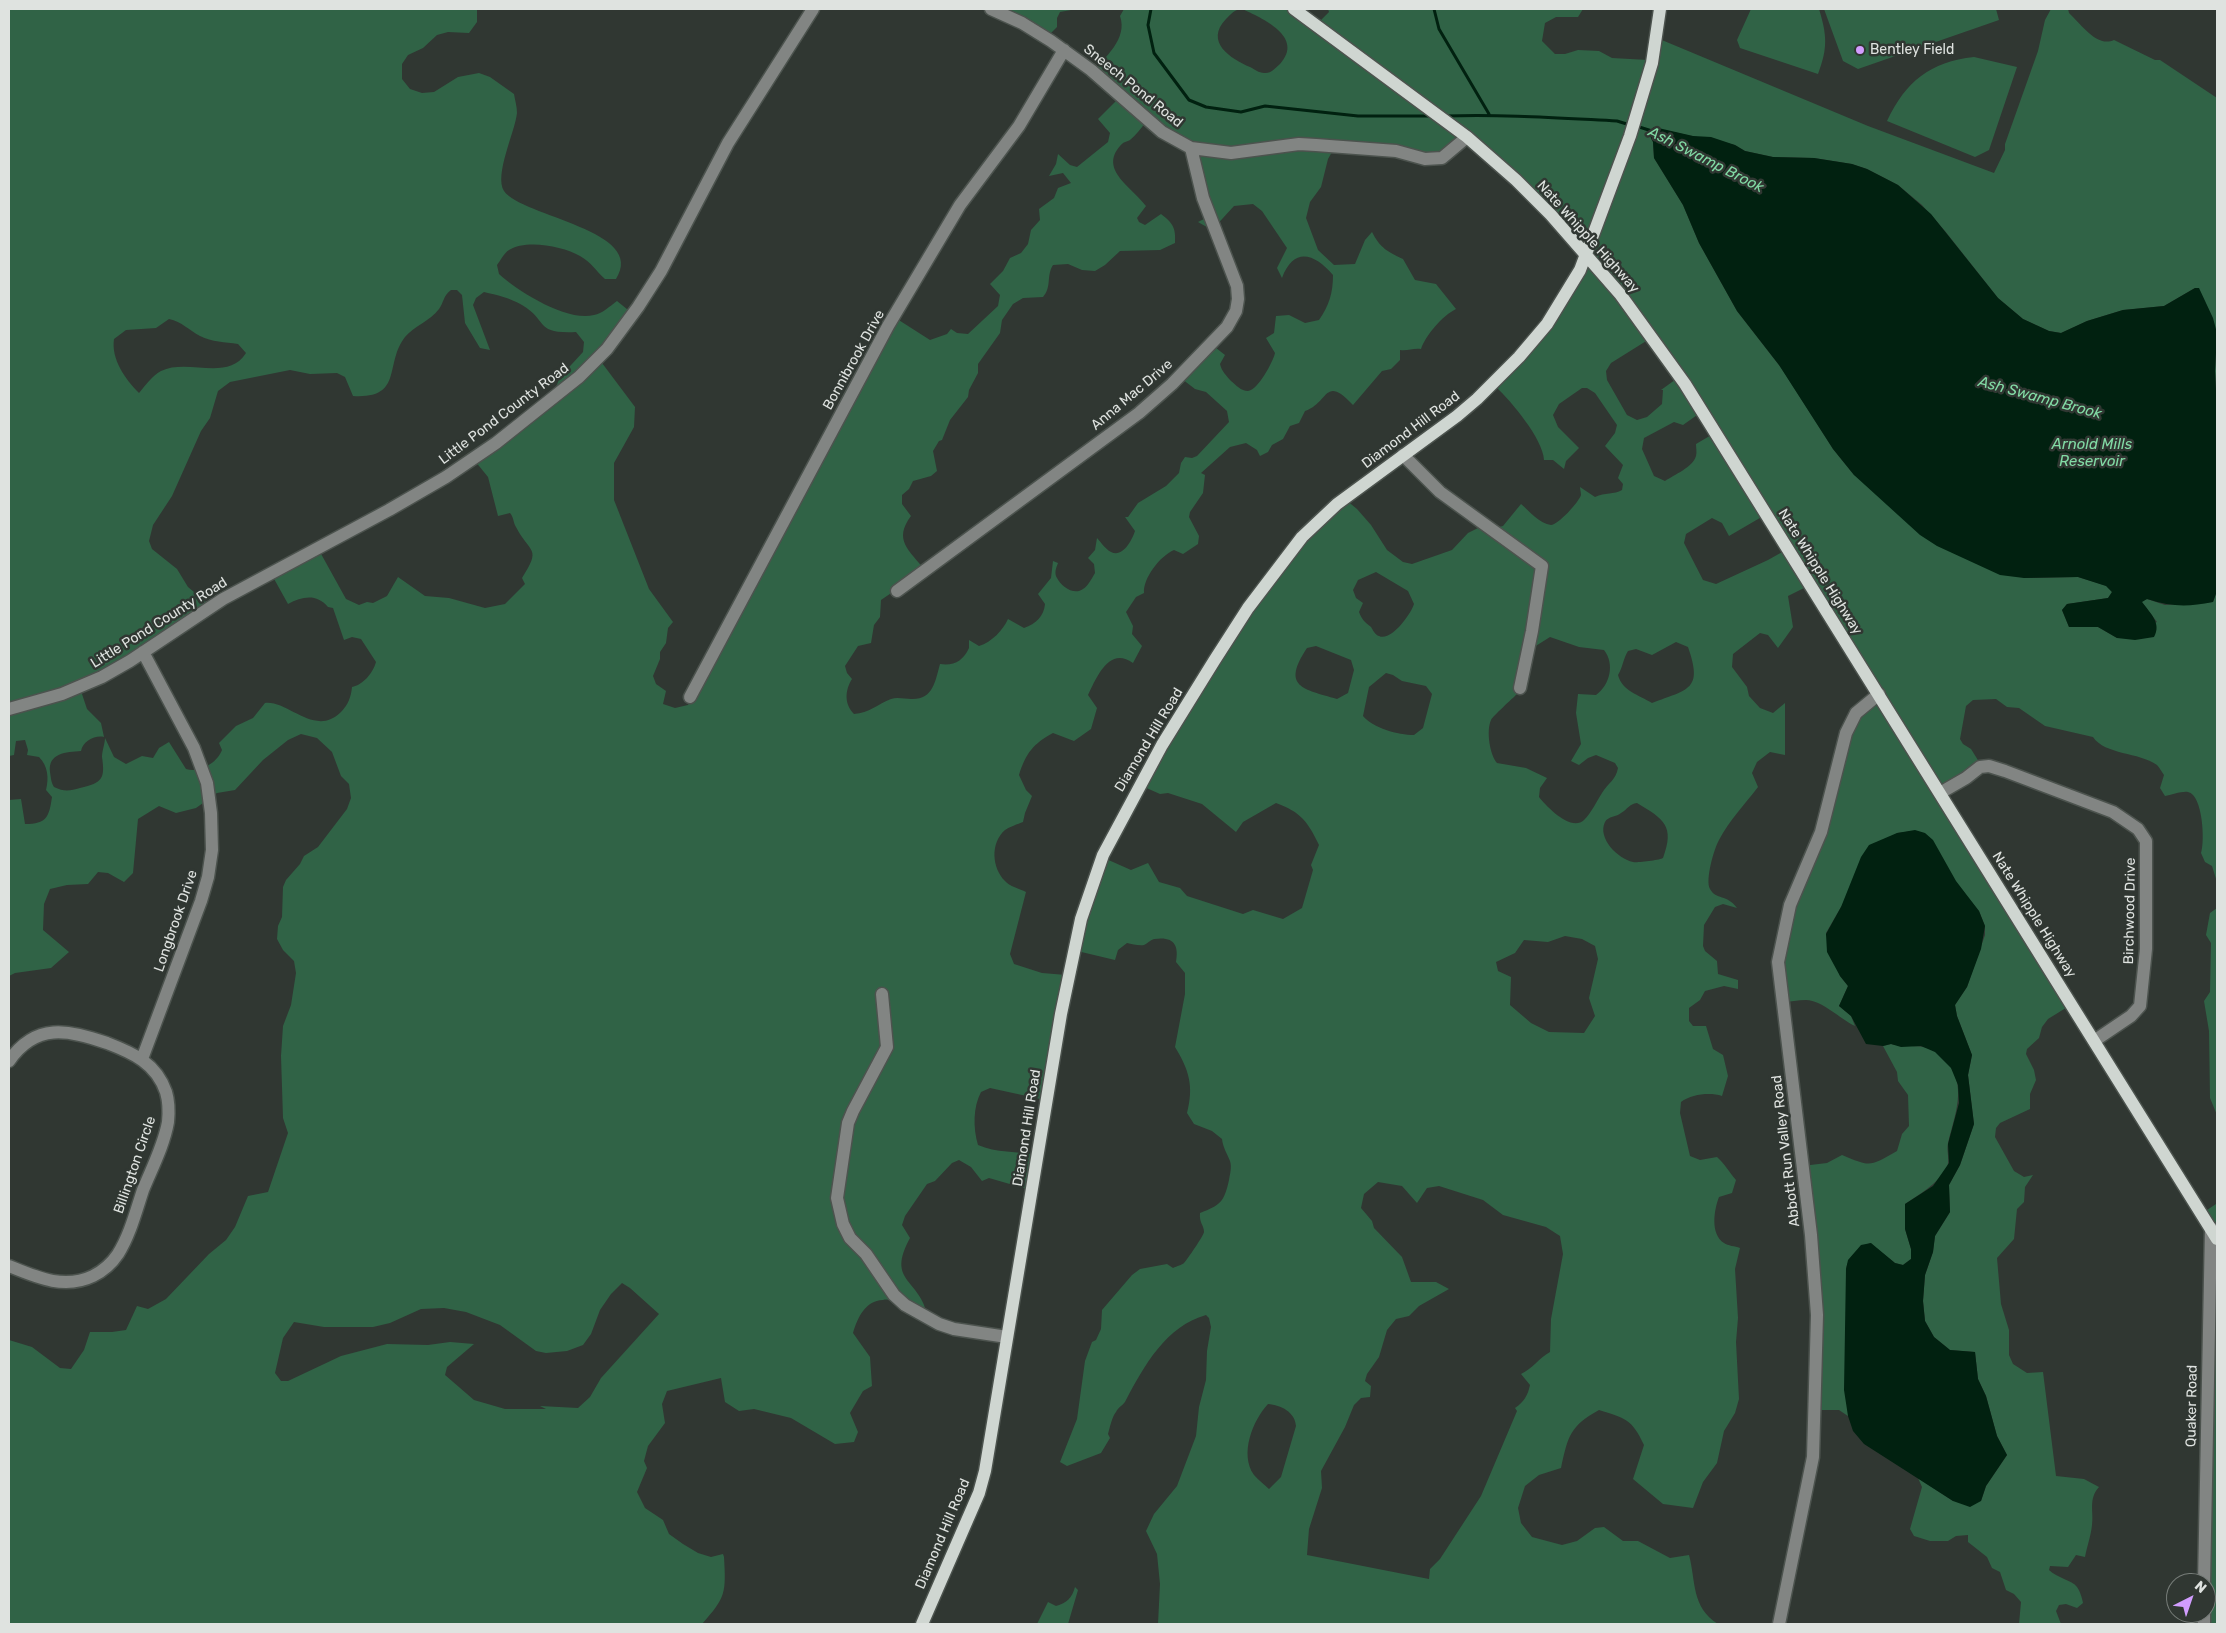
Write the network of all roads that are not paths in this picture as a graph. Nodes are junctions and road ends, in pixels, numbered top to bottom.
1 (813, 9) edge
2 (991, 9) edge
3 (1294, 9) edge
4 (1660, 9) edge
5 (1064, 50) junction
6 (1467, 137) junction
7 (1191, 148) junction
8 (1587, 254) junction
9 (1403, 455) junction
10 (897, 591) dead end
11 (143, 652) junction
12 (1520, 688) dead end
13 (1879, 694) junction
14 (690, 697) dead end
15 (9, 709) edge
16 (1940, 792) junction
17 (882, 994) dead end
18 (2094, 1041) junction
19 (142, 1059) junction
20 (9, 1061) edge
21 (2214, 1234) edge
22 (9, 1266) edge
23 (1007, 1337) junction
24 (2204, 1573) edge
25 (922, 1624) edge
26 (1779, 1624) edge

1 - 11 street, Little Pond County Road
2 - 5 street, Sneech Pond Road
3 - 6 main road, Nate Whipple Highway
4 - 8 main road, Diamond Hill Road
5 - 7 street, Sneech Pond Road
5 - 14 street, Bonnibrook Drive
6 - 7 street, Sneech Pond Road
6 - 8 main road, Nate Whipple Highway
7 - 10 street, Anna Mac Drive
8 - 9 main road, Diamond Hill Road
8 - 13 main road, Nate Whipple Highway
9 - 12 street
9 - 23 main road, Diamond Hill Road
11 - 15 street, Little Pond County Road
11 - 19 street, Longbrook Drive
13 - 16 main road, Nate Whipple Highway
13 - 26 street, Abbott Run Valley Road
16 - 18 main road, Nate Whipple Highway
16 - 18 street, Birchwood Drive
17 - 23 street
18 - 21 main road, Nate Whipple Highway
19 - 20 street, Billington Circle
19 - 22 street, Billington Circle
21 - 24 street, Quaker Road
23 - 25 main road, Diamond Hill Road

